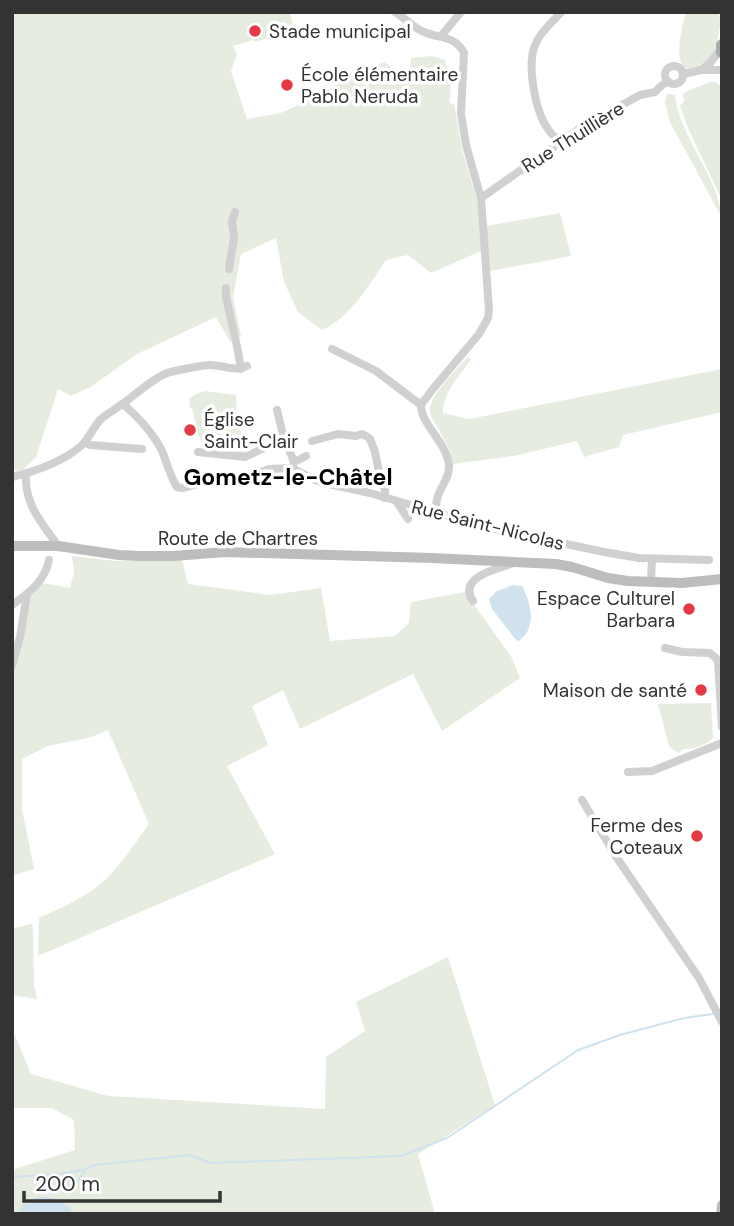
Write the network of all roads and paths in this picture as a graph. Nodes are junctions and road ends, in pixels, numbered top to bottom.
1 (395, 12) edge
2 (461, 12) edge
3 (561, 12) edge
4 (441, 36) junction
5 (722, 49) edge
6 (701, 70) junction
7 (722, 71) edge
8 (684, 74) junction
9 (668, 82) junction
10 (559, 142) junction
11 (481, 198) junction
12 (235, 212) dead end
13 (229, 270) dead end
14 (226, 288) dead end
15 (332, 349) dead end
16 (123, 404) junction
17 (421, 405) junction
18 (278, 410) dead end
19 (283, 435) junction
20 (312, 441) dead end
21 (83, 447) junction
22 (142, 449) dead end
23 (198, 453) dead end
24 (306, 456) dead end
25 (293, 465) junction
26 (26, 474) junction
27 (12, 477) edge
28 (385, 498) junction
29 (397, 502) junction
30 (435, 513) junction
31 (408, 519) dead end
32 (12, 545) edge
33 (58, 546) junction
34 (652, 559) junction
35 (709, 559) dead end
36 (49, 560) dead end
37 (513, 560) junction
38 (722, 571) edge
39 (651, 579) junction
40 (722, 579) edge
41 (27, 594) junction
42 (473, 601) dead end
43 (12, 605) edge
44 (665, 648) dead end
45 (12, 666) edge
46 (722, 727) edge
47 (722, 743) edge
48 (628, 772) dead end
49 (582, 800) dead end
50 (722, 1022) edge
51 (722, 1205) edge
52 (721, 1214) edge

1 - 4 street
2 - 4 street
3 - 10 street
4 - 11 street
5 - 6 street
6 - 7 street
6 - 8 street
8 - 9 street
8 - 9 street
9 - 10 street, Rue Thuillière
10 - 11 street, Rue Thuillière
11 - 17 street
12 - 13 street
14 - 16 street
15 - 17 street
16 - 21 street
16 - 25 street
17 - 30 street
18 - 19 street
19 - 23 street
19 - 25 street
20 - 28 street
21 - 22 street
21 - 26 street
24 - 25 street
25 - 28 street, Rue Saint-Nicolas
26 - 27 street
26 - 33 street
28 - 29 street, Rue Saint-Nicolas
29 - 30 street, Rue Saint-Nicolas
29 - 31 street
30 - 34 street, Rue Saint-Nicolas
32 - 33 main road, Route de Chartres
33 - 37 main road, Route de Chartres
34 - 35 street, Rue Saint-Nicolas
34 - 39 street
36 - 41 street
37 - 39 main road, Route de Chartres
37 - 42 street
38 - 39 main road, Route de Chartres
39 - 40 main road, Route de Chartres
41 - 43 street
41 - 45 street
44 - 46 street
47 - 48 street
49 - 50 street
51 - 52 main road

